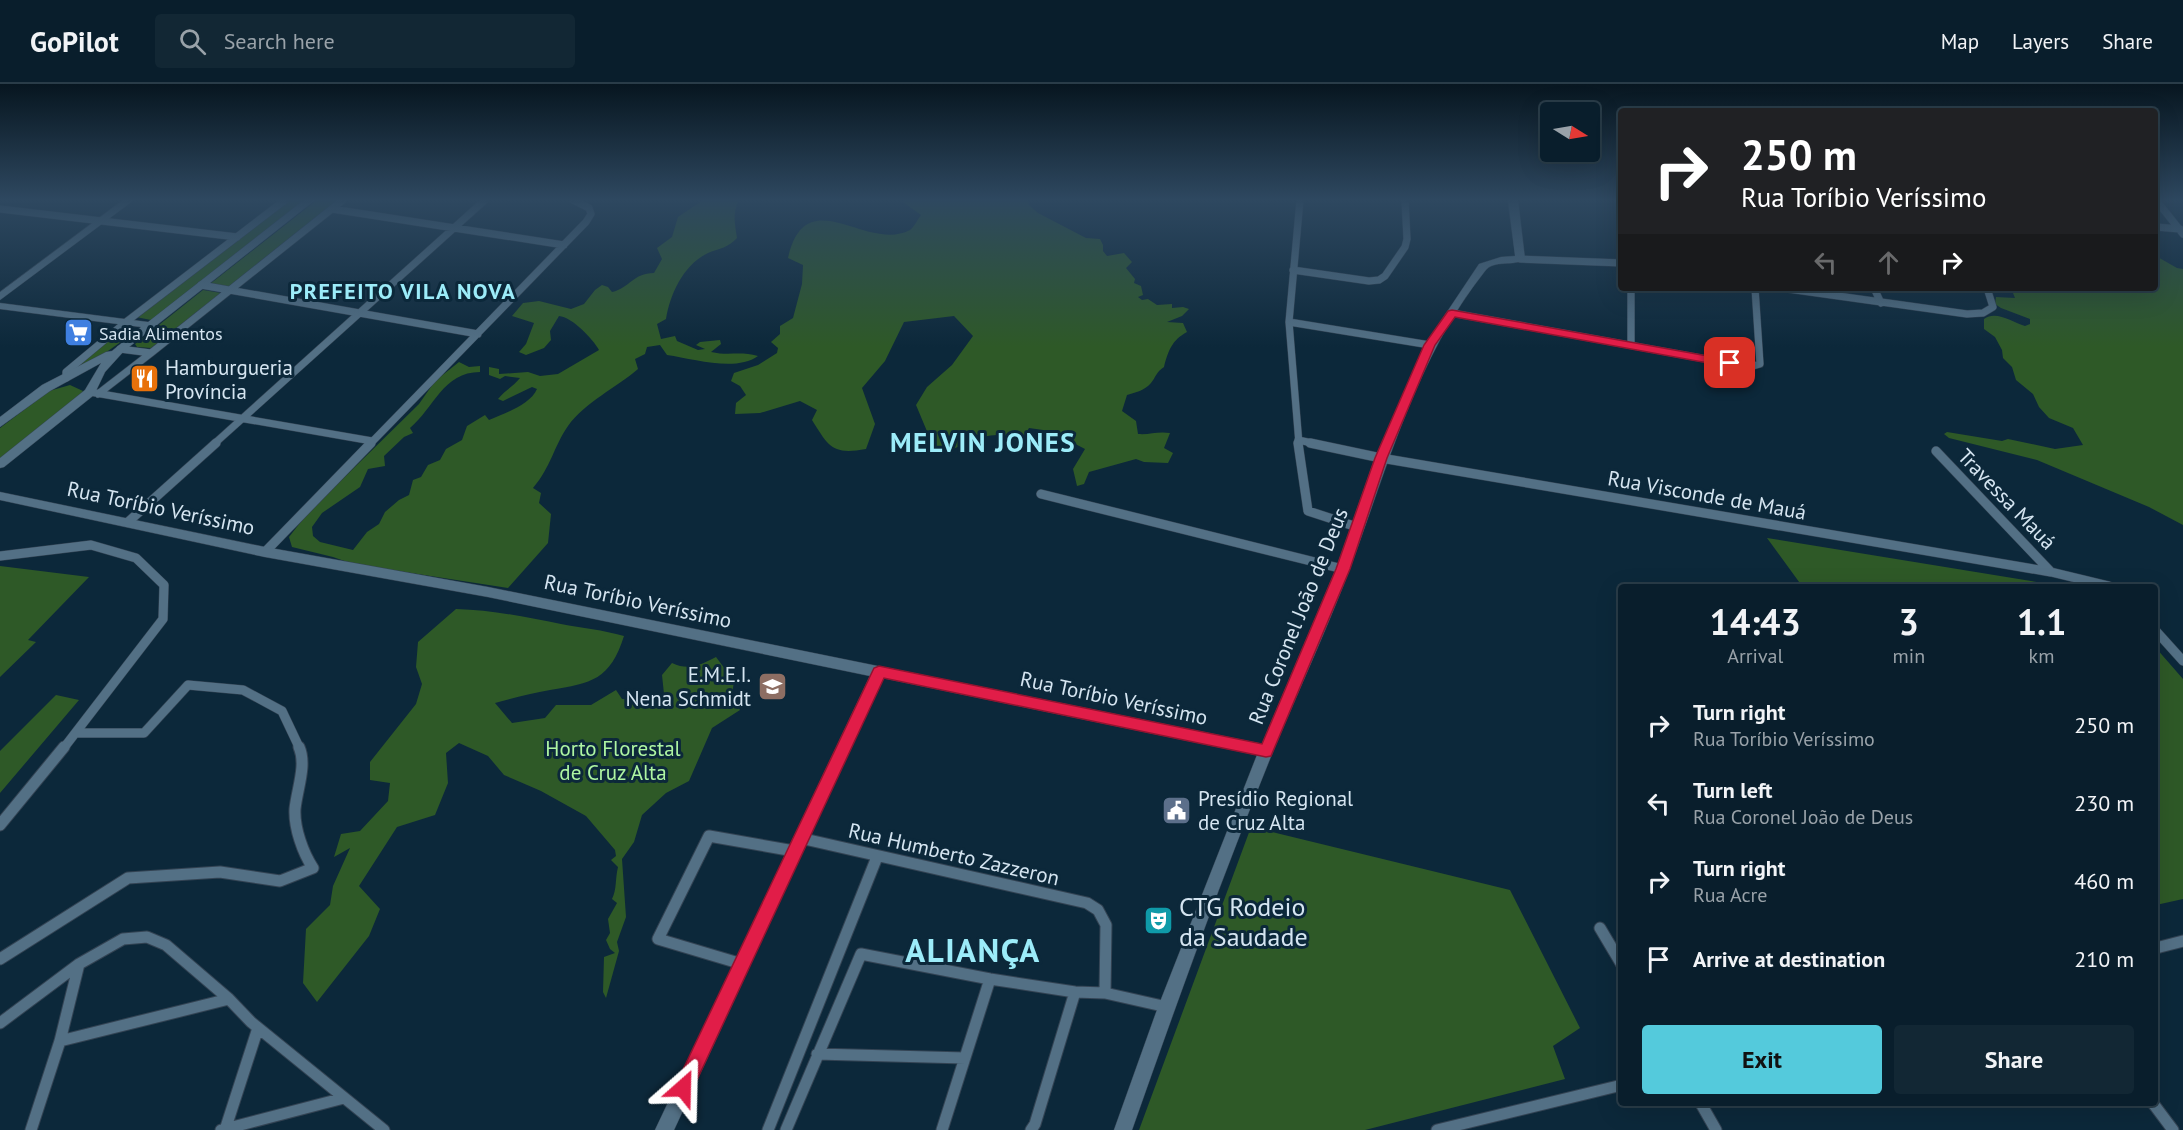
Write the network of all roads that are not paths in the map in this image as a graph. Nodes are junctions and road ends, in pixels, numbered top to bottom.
1 (65, 249) edge
2 (222, 249) edge
3 (247, 249) edge
4 (282, 249) edge
5 (430, 249) edge
6 (560, 249) edge
7 (1295, 249) edge
8 (1404, 249) edge
9 (1519, 249) edge
10 (1520, 259) junction
11 (1618, 263) edge
12 (1293, 270) junction
13 (201, 285) junction
14 (230, 290) junction
15 (1631, 291) edge
16 (1755, 291) edge
17 (1801, 291) edge
18 (1875, 291) edge
19 (1988, 291) edge
20 (0, 297) edge
21 (1881, 303) junction
22 (0, 306) edge
23 (358, 313) junction
24 (1452, 313) junction
25 (126, 322) junction
26 (1289, 322) junction
27 (149, 325) junction
28 (478, 334) junction
29 (1430, 345) junction
30 (1631, 345) junction
31 (120, 349) junction
32 (151, 353) junction
33 (66, 378) junction
34 (94, 390) junction
35 (242, 417) junction
36 (0, 423) edge
37 (372, 441) junction
38 (1299, 441) junction
39 (1936, 451) dead end
40 (1381, 458) junction
41 (0, 464) edge
42 (1041, 494) dead end
43 (0, 496) edge
44 (128, 522) junction
45 (1357, 527) junction
46 (265, 552) junction
47 (0, 556) edge
48 (1343, 569) junction
49 (2051, 572) junction
50 (2101, 584) edge
51 (2158, 633) edge
52 (2183, 661) edge
53 (879, 672) junction
54 (76, 733) junction
55 (1266, 751) junction
56 (0, 825) edge
57 (797, 845) junction
58 (877, 857) junction
59 (1600, 928) dead end
60 (2183, 941) edge
61 (2158, 947) edge
62 (1618, 958) edge
63 (0, 959) edge
64 (742, 963) junction
65 (79, 964) junction
66 (990, 979) junction
67 (1075, 992) junction
68 (1105, 993) junction
69 (229, 999) junction
70 (1167, 1007) junction
71 (0, 1023) edge
72 (258, 1028) junction
73 (60, 1041) junction
74 (817, 1054) junction
75 (965, 1058) junction
76 (1618, 1086) edge
77 (344, 1098) junction
78 (1702, 1106) edge
79 (2155, 1106) edge
80 (31, 1130) edge
81 (224, 1130) edge
82 (384, 1130) edge
83 (664, 1130) edge
84 (768, 1130) edge
85 (786, 1130) edge
86 (942, 1130) edge
87 (1031, 1130) edge
88 (1123, 1130) edge
89 (1437, 1130) edge
90 (1716, 1130) edge
91 (2173, 1130) edge

1 - 20 street
2 - 25 street
3 - 13 street
4 - 14 street
5 - 23 street
6 - 28 street
7 - 12 street
8 - 12 street
9 - 10 street
10 - 11 street
10 - 24 street, Rua Coronel João de Deus
12 - 26 street
13 - 14 street
13 - 27 street
14 - 23 street
14 - 32 street
15 - 30 street
16 - 30 street
17 - 21 street
18 - 21 street
19 - 21 street
22 - 25 street
23 - 28 street
23 - 35 street
24 - 29 street, Rua Coronel João de Deus
24 - 30 street
25 - 27 street
25 - 33 street
26 - 29 street
26 - 38 street
27 - 31 street
28 - 37 street
29 - 40 street, Rua Coronel João de Deus
31 - 32 street
31 - 33 street
31 - 34 street
32 - 34 street
33 - 34 street
33 - 36 street
34 - 35 street
34 - 41 street
35 - 37 street
35 - 44 street
37 - 46 street
38 - 40 street, Rua Visconde de Mauá
38 - 45 street
39 - 49 street, Travessa Mauá
40 - 45 street, Rua Coronel João de Deus
40 - 49 street, Rua Visconde de Mauá
42 - 48 street
43 - 44 street, Rua Toríbio Veríssimo
44 - 46 street, Rua Toríbio Veríssimo
45 - 48 street, Rua Coronel João de Deus
46 - 53 street, Rua Toríbio Veríssimo
47 - 54 street
48 - 55 street, Rua Coronel João de Deus
49 - 50 street, Rua Visconde de Mauá
51 - 52 street
53 - 55 street, Rua Toríbio Veríssimo
53 - 57 street
54 - 56 street
54 - 63 street
55 - 70 street, Rua Coronel João de Deus
57 - 58 street, Rua Humberto Zazzeron
57 - 64 street
57 - 64 street, Rua Humberto Zazzeron
58 - 68 street, Rua Humberto Zazzeron
58 - 84 street
59 - 62 street
60 - 61 street
64 - 83 street
65 - 69 street
65 - 71 street
65 - 73 street
66 - 67 street
66 - 74 street
66 - 75 street
67 - 68 street
67 - 87 street
68 - 70 street
69 - 72 street
69 - 73 street
70 - 88 street, Rua Coronel João de Deus
72 - 77 street
72 - 81 street
73 - 80 street
74 - 75 street
74 - 85 street
75 - 86 street
76 - 89 street
77 - 81 street
77 - 82 street
78 - 90 street
79 - 91 street

